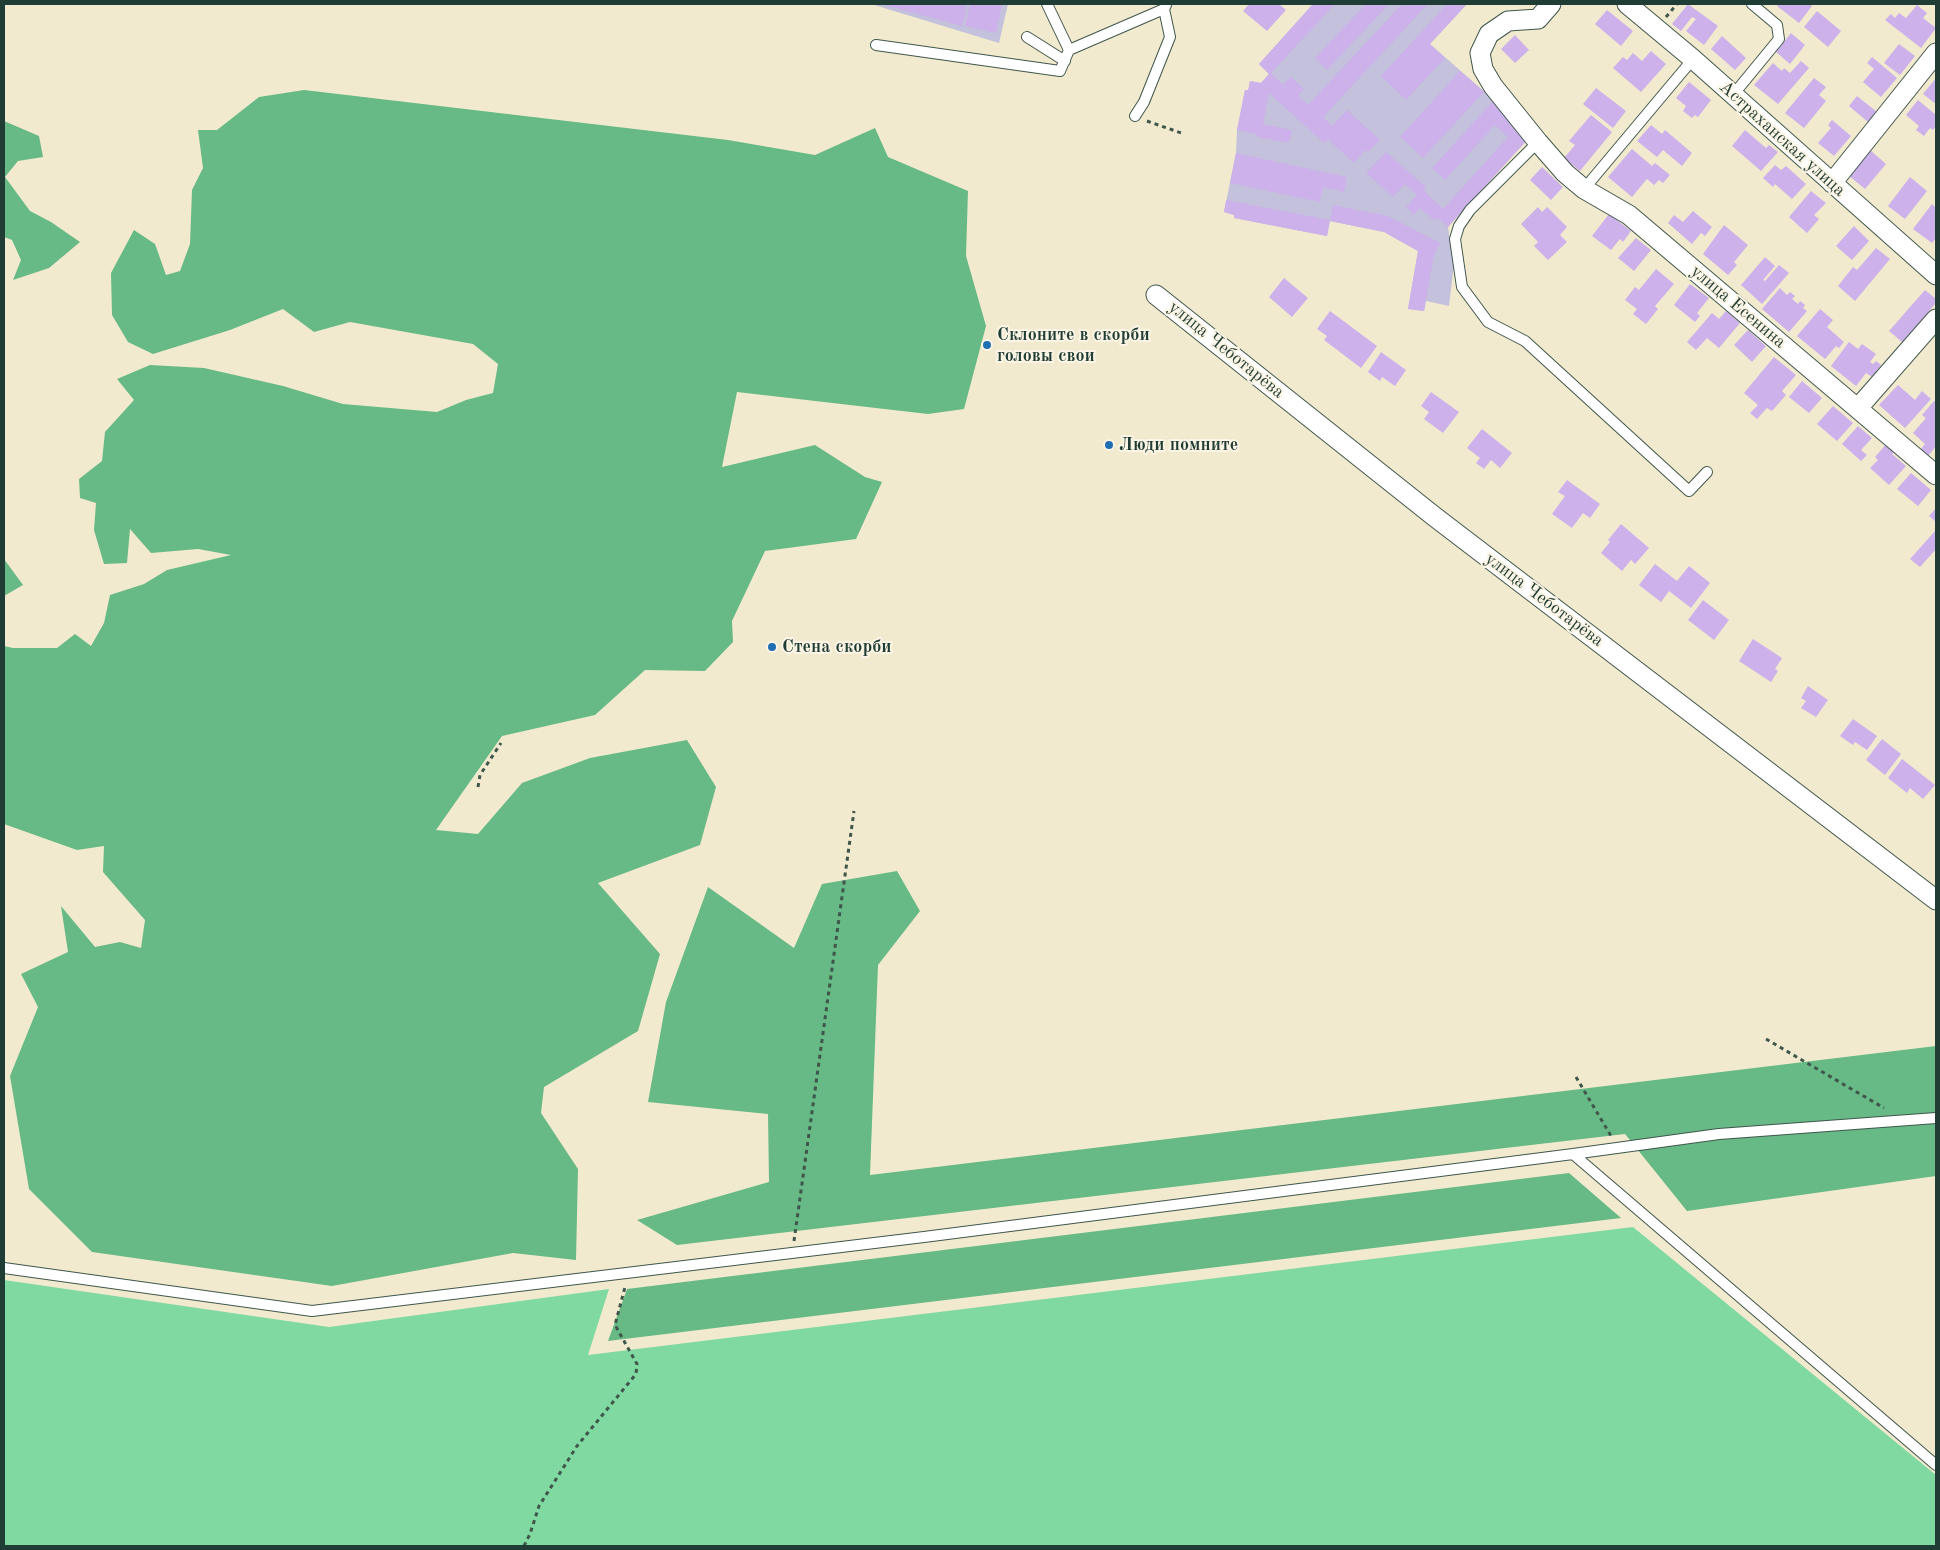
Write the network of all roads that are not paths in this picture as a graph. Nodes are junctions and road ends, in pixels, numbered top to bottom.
1 (1047, 4) edge
2 (1551, 4) edge
3 (1626, 4) edge
4 (1752, 4) edge
5 (1165, 6) edge
6 (1027, 37) dead end
7 (876, 45) dead end
8 (1069, 50) junction
9 (1936, 53) edge
10 (1693, 59) junction
11 (1065, 61) junction
12 (1733, 95) junction
13 (1135, 116) road end
14 (1538, 142) junction
15 (1832, 184) junction
16 (1584, 189) junction
17 (1936, 275) edge
18 (1156, 295) dead end
19 (1936, 320) edge
20 (1858, 408) junction
21 (1707, 472) dead end
22 (1936, 475) edge
23 (1936, 900) edge
24 (1936, 1118) edge
25 (1573, 1154) junction
26 (4, 1268) edge
27 (1936, 1465) edge

1 - 8 lane
2 - 14 street, улица Есенина
3 - 10 street, Астраханская улица
4 - 12 lane
5 - 8 lane
5 - 13 lane
6 - 11 lane
7 - 11 lane
8 - 11 lane
9 - 15 street
10 - 12 street, Астраханская улица
10 - 16 lane
12 - 15 street, Астраханская улица
14 - 16 street, улица Есенина
14 - 21 lane
15 - 17 street, Астраханская улица
16 - 20 street, улица Есенина
18 - 23 street, улица Чеботарёва
19 - 20 street
20 - 22 street, улица Есенина
24 - 25 lane
25 - 26 lane
25 - 27 lane

